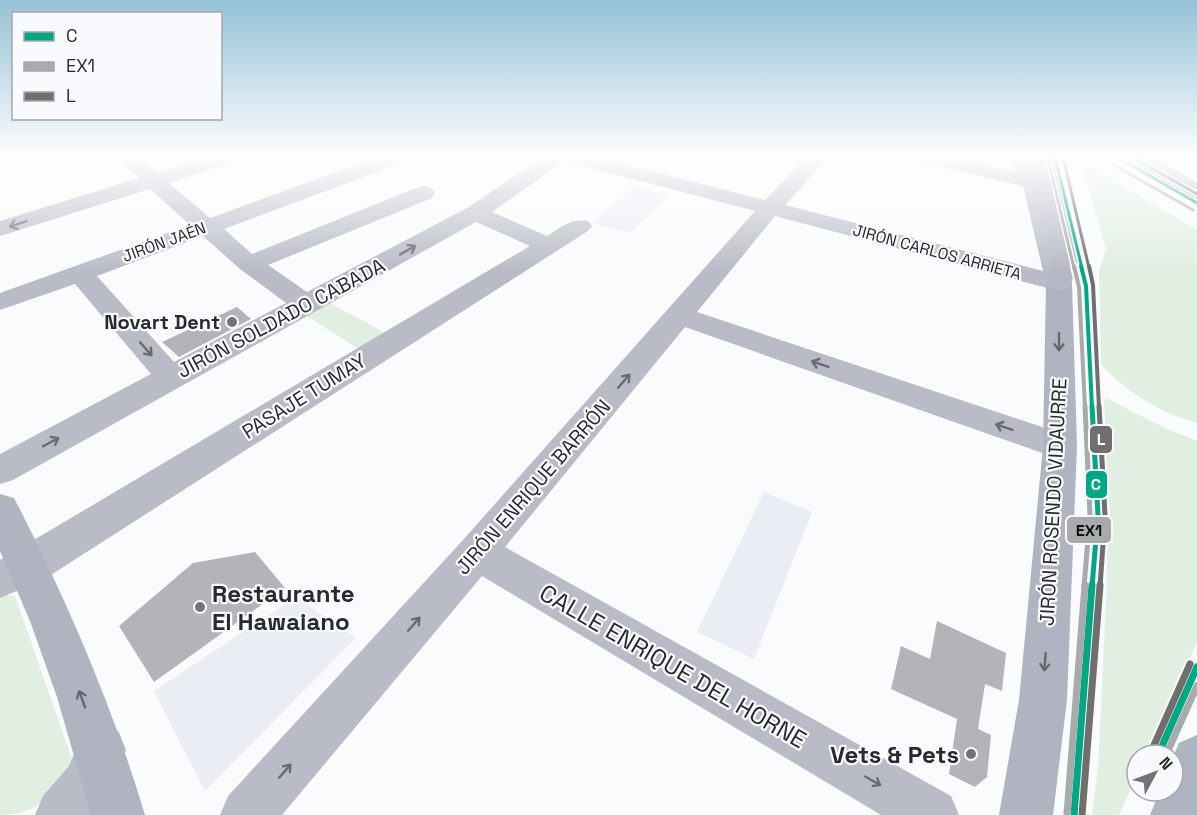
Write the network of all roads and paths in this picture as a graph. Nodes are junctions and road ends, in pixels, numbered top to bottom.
1 (109, 195) edge
2 (170, 195) edge
3 (292, 195) edge
4 (419, 195) edge
5 (501, 195) edge
6 (720, 195) edge
7 (782, 195) edge
8 (1036, 195) edge
9 (1054, 195) edge
10 (770, 208) junction
11 (474, 213) junction
12 (580, 226) dead end
13 (207, 227) junction
14 (0, 229) edge
15 (550, 246) junction
16 (249, 264) junction
17 (80, 273) junction
18 (1059, 283) junction
19 (0, 302) edge
20 (307, 305) junction
21 (681, 316) junction
22 (171, 378) junction
23 (1060, 446) junction
24 (0, 470) edge
25 (0, 509) edge
26 (477, 552) junction
27 (14, 573) edge
28 (101, 750) junction
29 (1197, 761) edge
30 (62, 815) edge
31 (118, 815) edge
32 (247, 815) edge
33 (932, 815) edge
34 (1026, 815) edge
35 (1177, 815) edge

1 -> 14 street
2 - 13 street
3 - 13 street, JIRÓN JAÉN
4 - 16 street
5 - 11 street, JIRÓN SOLDADO CABADA
6 - 10 street, JIRÓN CARLOS ARRIETA
7 - 10 street, JIRÓN ENRIQUE BARRÓN
8 - 18 street, JIRÓN ROSENDO VIDAURRE
9 - 18 highway
10 - 18 street, JIRÓN CARLOS ARRIETA
10 - 21 street, JIRÓN ENRIQUE BARRÓN
11 - 15 street
20 -> 11 street, JIRÓN SOLDADO CABADA
12 - 15 street, PASAJE TUMAY
13 - 16 street
13 - 17 street, JIRÓN JAÉN
15 - 27 street, PASAJE TUMAY
16 - 20 street
17 - 19 street, JIRÓN JAÉN
17 -> 22 street
18 -> 23 main road, JIRÓN ROSENDO VIDAURRE
20 - 22 street, JIRÓN SOLDADO CABADA
23 -> 21 street
26 -> 21 street, JIRÓN ENRIQUE BARRÓN
24 -> 22 street, JIRÓN SOLDADO CABADA
23 -> 34 main road, JIRÓN ROSENDO VIDAURRE
25 - 27 main road
32 -> 26 street, JIRÓN ENRIQUE BARRÓN
26 -> 33 street, CALLE ENRIQUE DEL HORNE
28 -> 27 main road
28 - 30 street
28 - 31 main road
29 - 35 main road

